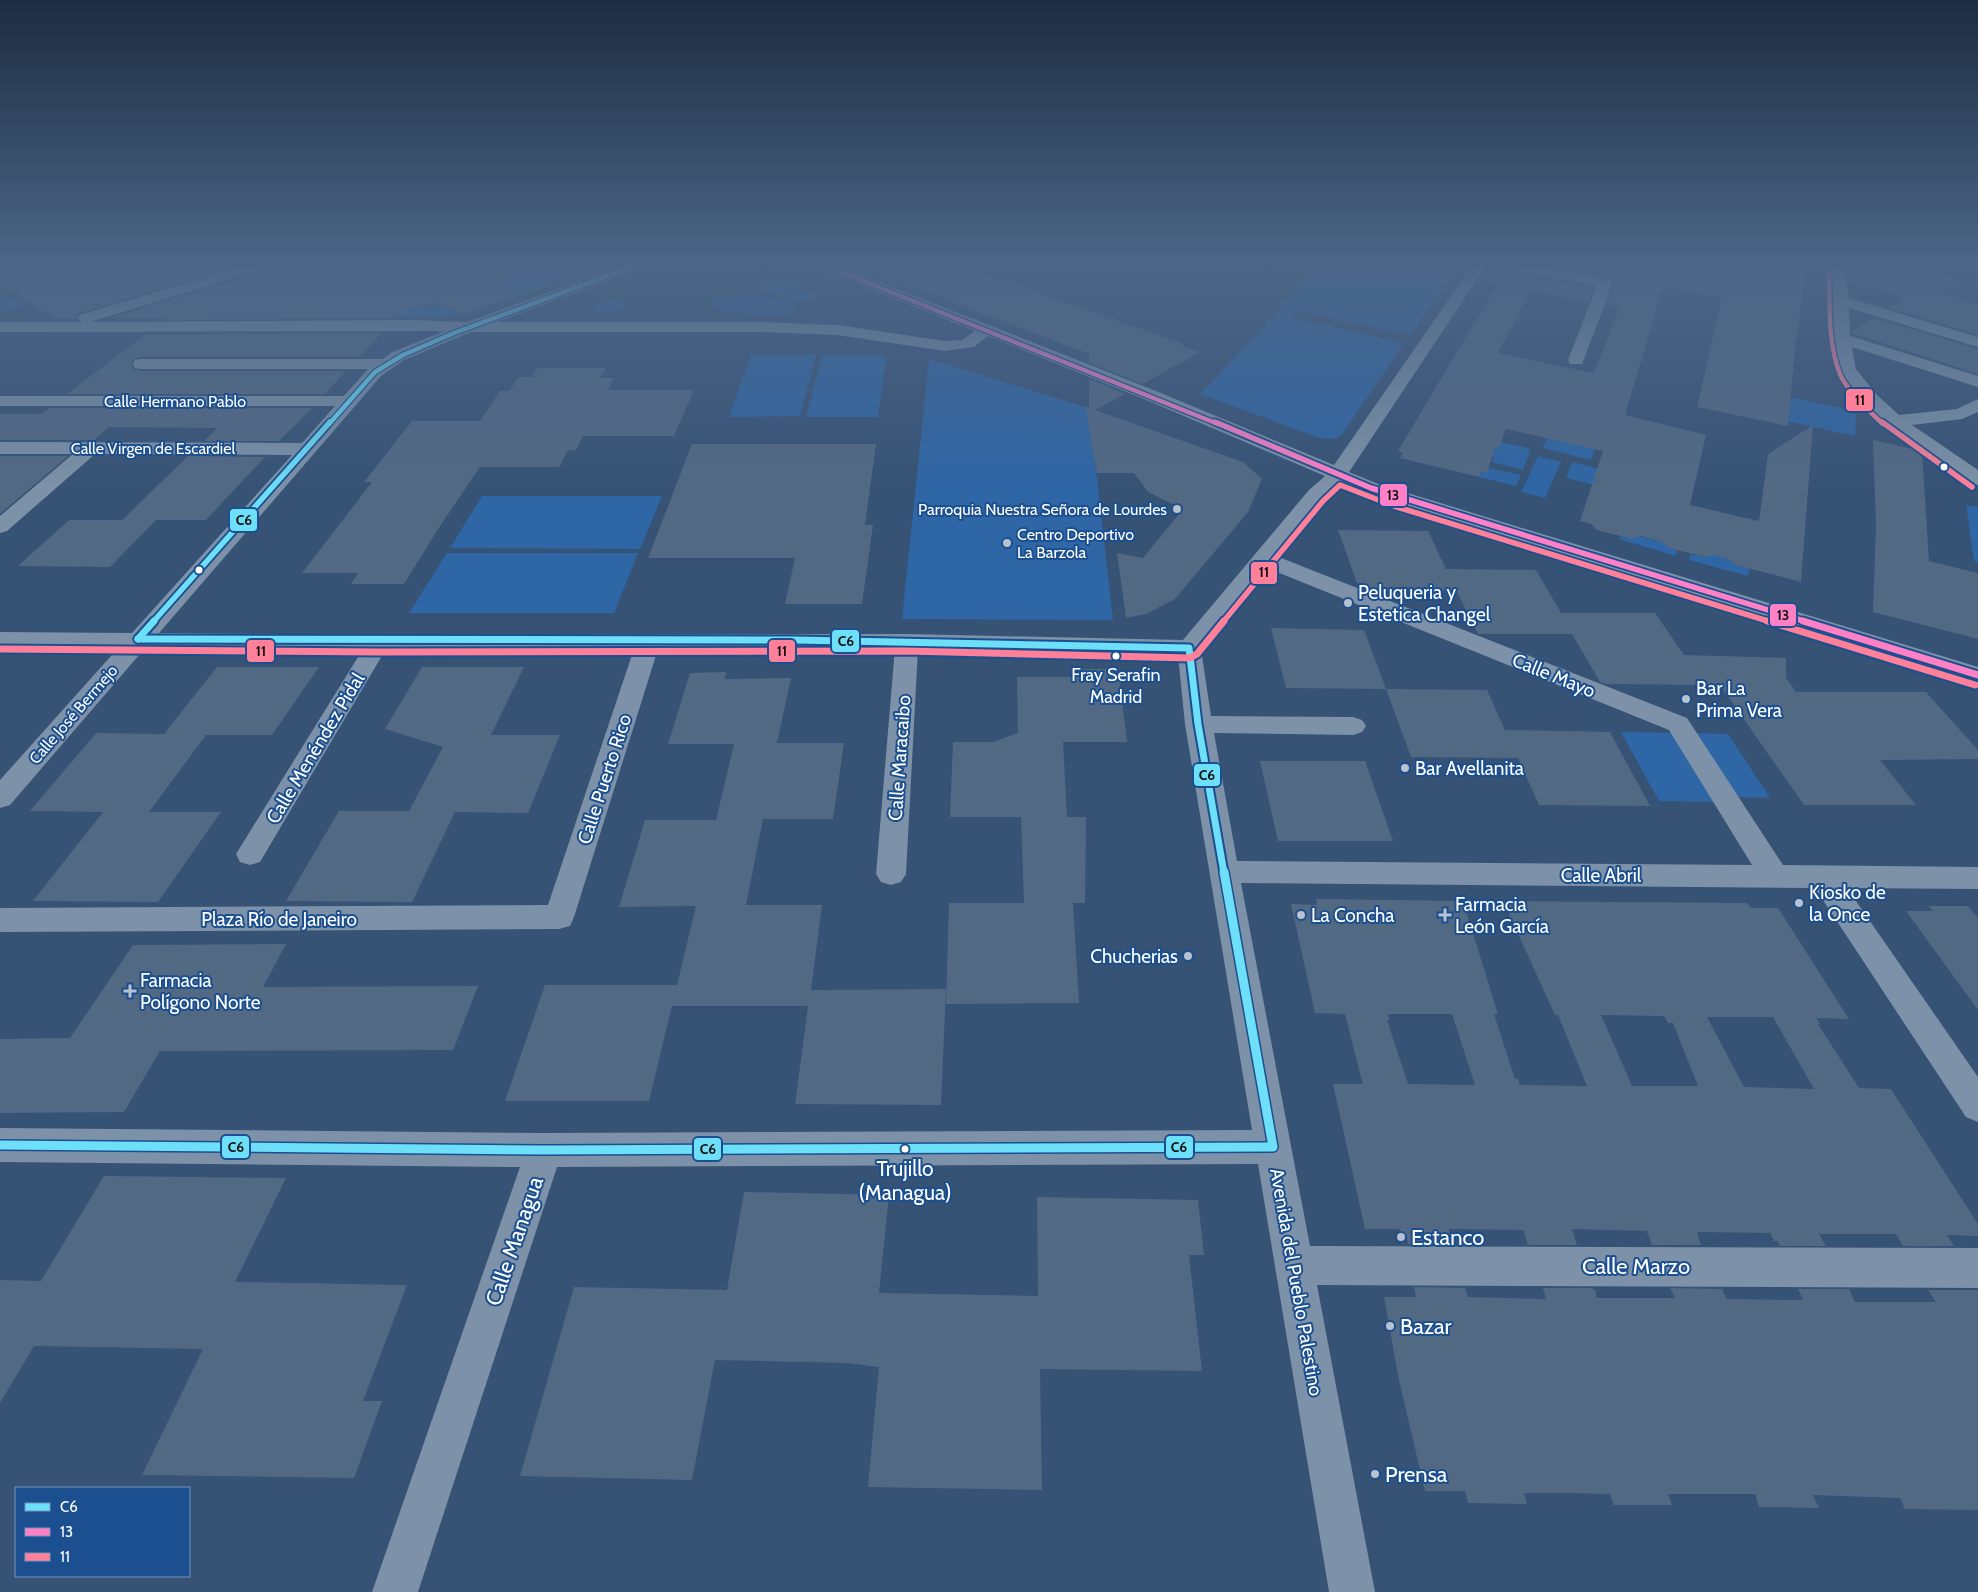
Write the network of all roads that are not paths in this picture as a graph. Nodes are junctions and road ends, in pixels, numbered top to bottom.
1 (436, 340) edge
2 (906, 340) edge
3 (977, 340) edge
4 (1012, 340) edge
5 (1429, 340) edge
6 (1584, 340) edge
7 (1842, 340) edge
8 (1846, 340) edge
9 (1576, 360) dead end
10 (140, 364) dead end
11 (386, 364) junction
12 (1978, 382) edge
13 (0, 401) edge
14 (349, 401) junction
15 (1978, 404) edge
16 (1895, 421) junction
17 (0, 448) edge
18 (91, 448) junction
19 (307, 449) junction
20 (1338, 474) junction
21 (1978, 479) edge
22 (0, 527) edge
23 (1262, 558) junction
24 (0, 639) edge
25 (138, 639) junction
26 (650, 641) junction
27 (906, 641) junction
28 (379, 642) junction
29 (1189, 648) junction
30 (1978, 675) edge
31 (1198, 724) junction
32 (1353, 726) dead end
33 (0, 798) edge
34 (250, 854) dead end
35 (1224, 872) junction
36 (891, 874) dead end
37 (1774, 876) junction
38 (1823, 877) junction
39 (1978, 878) edge
40 (558, 917) joint
41 (0, 920) edge
42 (1978, 1106) edge
43 (0, 1145) edge
44 (1273, 1147) junction
45 (544, 1150) junction
46 (1294, 1265) junction
47 (1978, 1268) edge
48 (395, 1592) edge
49 (1352, 1592) edge

1 - 11 street, Calle José Bermejo
2 - 3 street
4 - 20 street
5 - 20 street
6 - 9 street
7 - 16 street
8 - 12 street
10 - 11 street
11 - 14 street, Calle José Bermejo
13 - 14 street, Calle Hermano Pablo
14 - 19 street, Calle José Bermejo
15 - 16 street
16 - 21 street
17 - 18 street, Calle Virgen de Escardiel
18 - 19 street, Calle Virgen de Escardiel
18 - 22 street
19 - 25 street, Calle José Bermejo
20 - 23 street
20 - 30 street
23 - 29 street
23 - 37 street, Calle Mayo
24 - 25 street
25 - 28 street
25 - 33 street, Calle José Bermejo
26 - 27 street
26 - 28 street
26 - 40 street, Calle Puerto Rico
27 - 29 street
27 - 36 street, Calle Maracaibo
28 - 34 street, Calle Menéndez Pidal
29 - 31 street, Avenida del Pueblo Palestino
31 - 32 street
31 - 35 street, Avenida del Pueblo Palestino
35 - 37 street, Calle Abril
35 - 44 street, Avenida del Pueblo Palestino
37 - 38 street, Calle Abril
38 - 39 street, Calle Abril
38 - 42 street
40 - 41 street, Plaza Río de Janeiro
43 - 45 street, Calle Managua
44 - 45 street
44 - 46 street, Avenida del Pueblo Palestino
45 - 48 street, Calle Managua
46 - 47 street, Calle Marzo
46 - 49 street, Avenida del Pueblo Palestino

